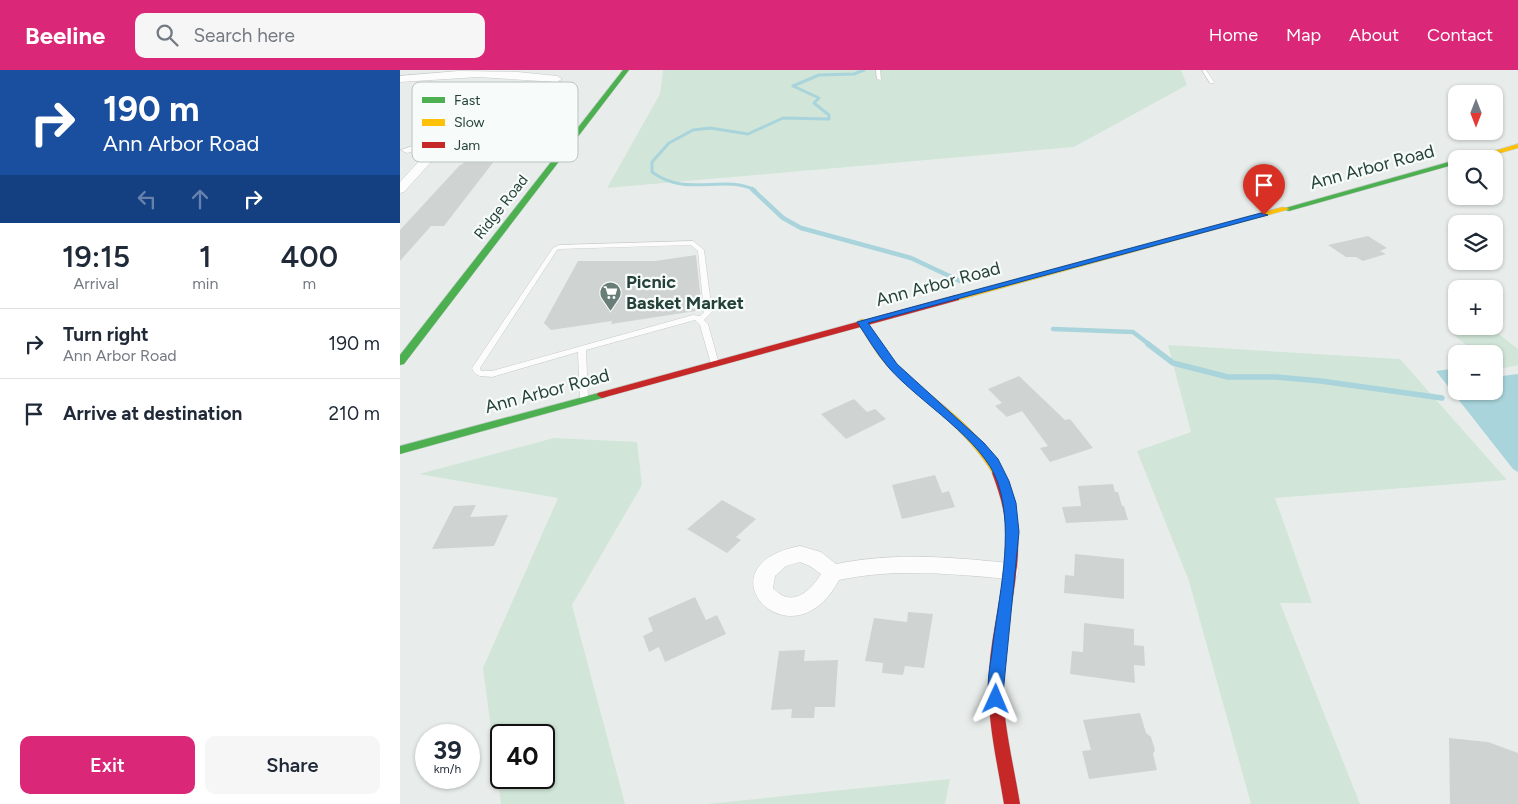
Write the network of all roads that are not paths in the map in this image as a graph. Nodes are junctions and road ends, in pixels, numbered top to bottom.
1 (626, 70) edge
2 (878, 70) edge
3 (1204, 70) edge
4 (400, 79) edge
5 (556, 79) dead end
6 (879, 79) dead end
7 (1212, 82) dead end
8 (578, 132) edge
9 (1518, 146) edge
10 (1503, 150) edge
11 (425, 162) edge
12 (555, 162) edge
13 (1448, 164) edge
14 (400, 189) edge
15 (701, 319) junction
16 (862, 322) junction
17 (582, 349) junction
18 (400, 362) edge
19 (714, 364) junction
20 (584, 399) junction
21 (400, 450) edge
22 (1009, 570) junction
23 (832, 573) dead end
24 (1012, 804) edge

1 - 8 main road, Ridge Road
2 - 6 lane
3 - 7 lane
4 - 5 street
9 - 10 main road
11 - 14 street
12 - 18 main road, Ridge Road
13 - 16 main road, Ann Arbor Road
15 - 17 lane
15 - 17 lane
15 - 19 lane
16 - 19 main road, Ann Arbor Road
16 - 22 main road
17 - 20 lane
19 - 20 main road, Ann Arbor Road
20 - 21 main road, Ann Arbor Road
22 - 23 street
22 - 24 main road

